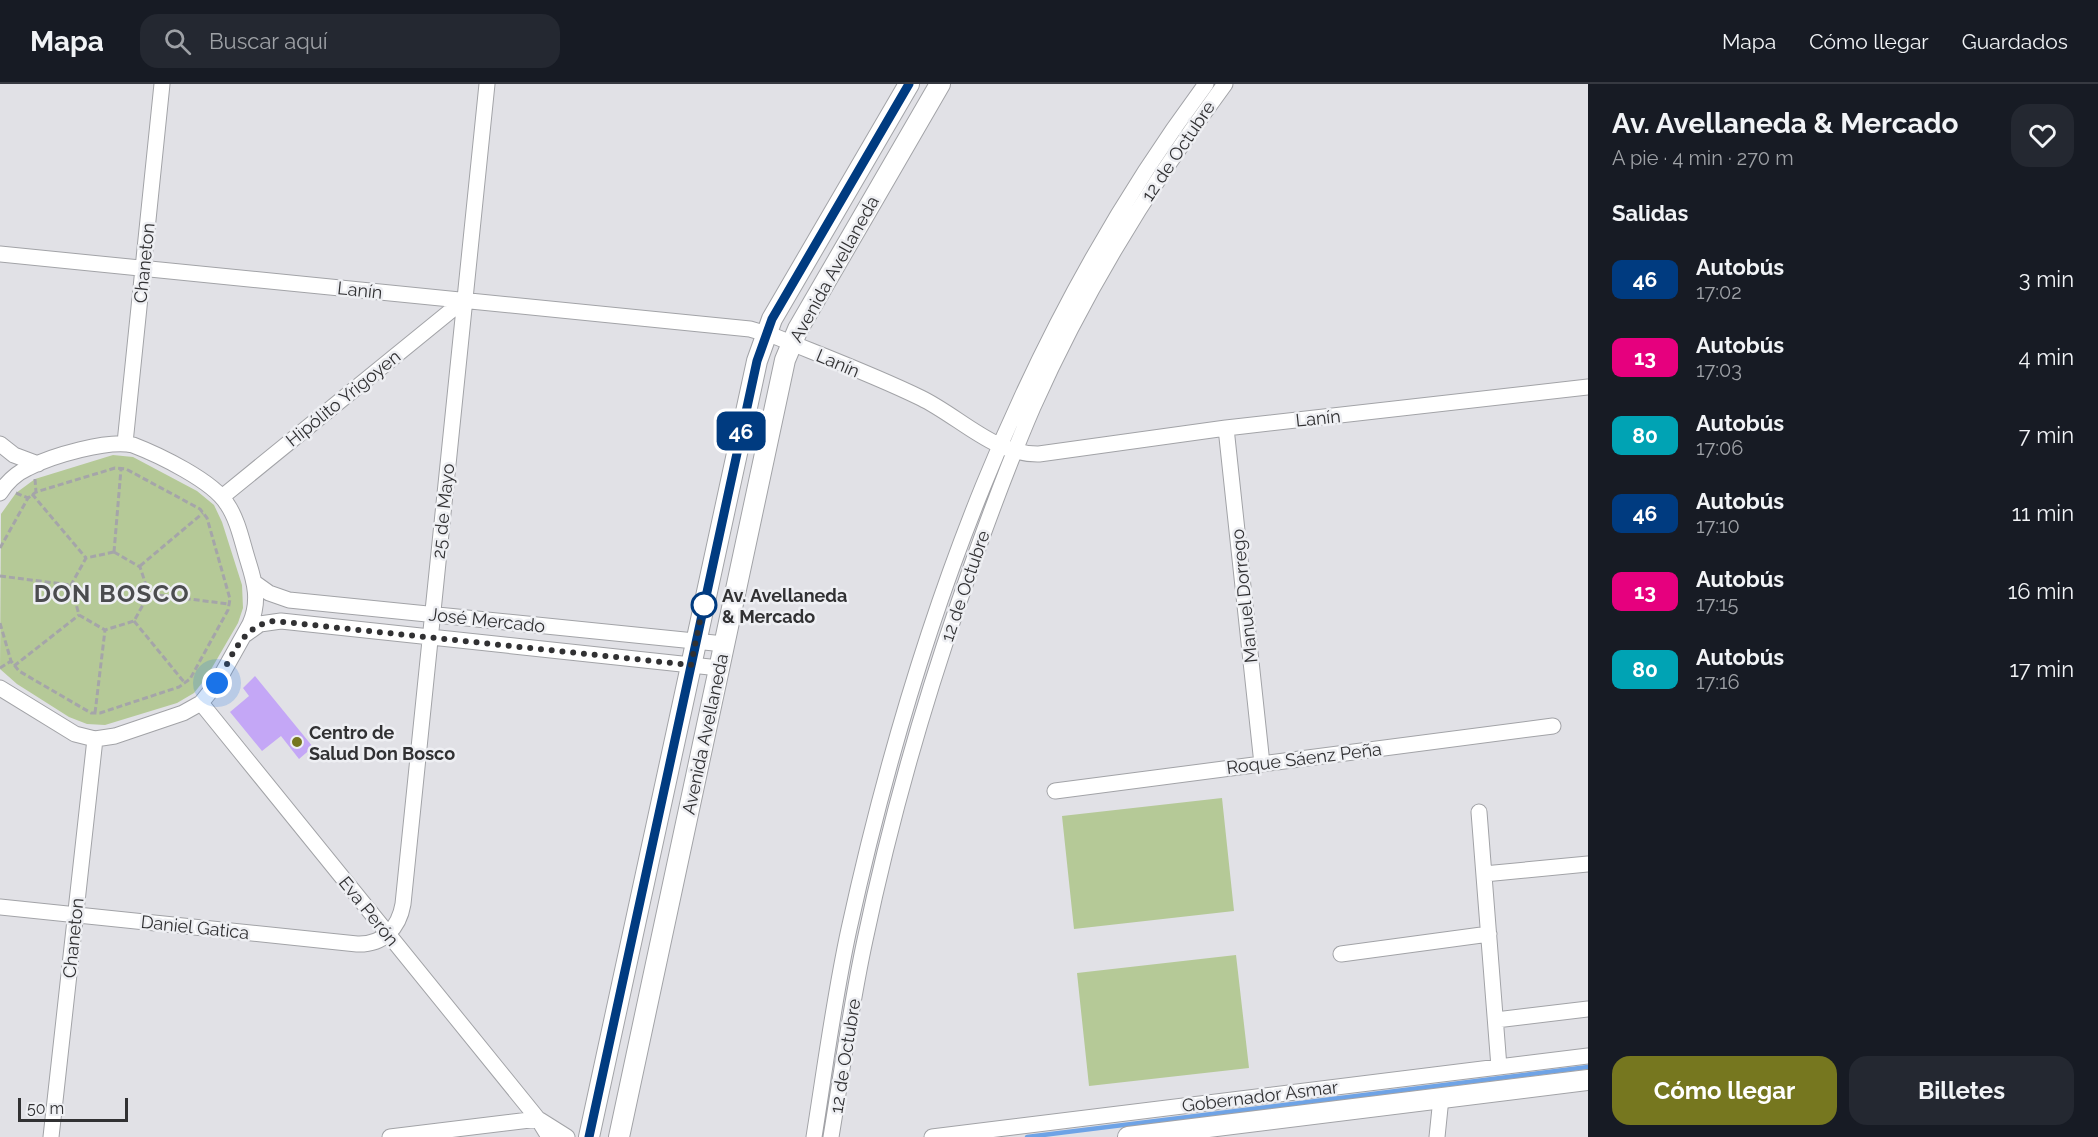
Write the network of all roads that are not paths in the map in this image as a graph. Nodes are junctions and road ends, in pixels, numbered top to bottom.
1 (162, 84) edge
2 (487, 84) edge
3 (909, 84) edge
4 (1206, 84) edge
5 (1225, 84) edge
6 (938, 87) edge
7 (0, 254) edge
8 (143, 268) junction
9 (464, 300) junction
10 (766, 333) junction
11 (791, 344) junction
12 (1588, 387) edge
13 (1226, 428) junction
14 (125, 443) junction
15 (0, 444) edge
16 (999, 446) junction
17 (1015, 452) junction
18 (36, 471) junction
19 (8, 493) edge
20 (222, 496) junction
21 (255, 583) junction
22 (432, 614) junction
23 (243, 636) junction
24 (430, 637) junction
25 (696, 641) junction
26 (724, 644) junction
27 (691, 665) junction
28 (719, 668) junction
29 (0, 688) edge
30 (8, 699) edge
31 (201, 703) junction
32 (1553, 726) dead end
33 (95, 739) junction
34 (1262, 764) junction
35 (1055, 791) dead end
36 (1479, 812) dead end
37 (1588, 864) edge
38 (1484, 874) junction
39 (0, 907) edge
40 (76, 915) junction
41 (388, 934) junction
42 (1489, 934) junction
43 (1341, 954) dead end
44 (1588, 1009) edge
45 (1496, 1020) junction
46 (1588, 1056) edge
47 (1499, 1067) junction
48 (1588, 1080) edge
49 (1441, 1098) junction
50 (538, 1119) junction
51 (1173, 1134) edge
52 (51, 1137) edge
53 (390, 1137) edge
54 (549, 1137) edge
55 (567, 1137) edge
56 (589, 1137) edge
57 (619, 1137) edge
58 (814, 1137) edge
59 (831, 1137) edge
60 (932, 1137) edge
61 (1128, 1137) edge
62 (1437, 1137) edge

1 - 8 street, Chaneton
2 - 9 street, 25 de Mayo
3 - 6 street
3 - 10 street, Avenida Avellaneda
4 - 16 street, 12 de Octubre
5 - 17 street, 12 de Octubre
6 - 11 street, Avenida Avellaneda
7 - 8 street, Lanín
8 - 9 street, Lanín
8 - 14 street, Chaneton
9 - 10 street, Lanín
9 - 20 street, Hipólito Yrigoyen
9 - 22 street, 25 de Mayo
10 - 11 street, Lanín
10 - 25 street, Avenida Avellaneda
11 - 16 street, Lanín
11 - 26 street, Avenida Avellaneda
12 - 13 street, Lanín
13 - 17 street, Lanín
13 - 34 street, Manuel Dorrego
14 - 18 street
14 - 20 street
15 - 18 street
16 - 17 street, Lanín
16 - 58 street, 12 de Octubre
17 - 59 street, 12 de Octubre
18 - 19 street
20 - 21 street
21 - 22 street, José Mercado
21 - 23 street
22 - 24 street, 25 de Mayo
22 - 25 street, José Mercado
23 - 24 street, José Mercado
23 - 31 street
24 - 27 street, José Mercado
24 - 41 street, 25 de Mayo
25 - 26 street, José Mercado
25 - 27 street, Avenida Avellaneda
26 - 28 street, Avenida Avellaneda
27 - 28 street, José Mercado
27 - 56 street, Avenida Avellaneda
28 - 57 street, Avenida Avellaneda
29 - 30 street
30 - 33 street
31 - 33 street
31 - 41 street, Eva Perón
32 - 34 street, Roque Sáenz Peña
33 - 40 street, Chaneton
34 - 35 street, Roque Sáenz Peña
36 - 38 street
37 - 38 street
38 - 42 street
39 - 40 street, Daniel Gatica
40 - 41 street, Daniel Gatica
40 - 52 street, Chaneton
41 - 50 street, Eva Perón
42 - 43 street
42 - 45 street
44 - 45 street
45 - 47 street
46 - 47 street, Gobernador Asmar
47 - 60 street, Gobernador Asmar
48 - 49 street, Gobernador Asmar
49 - 51 street, Gobernador Asmar
49 - 62 street
50 - 53 street
50 - 54 street, Eva Perón
50 - 55 street, Eva Perón
51 - 61 street, Gobernador Asmar

